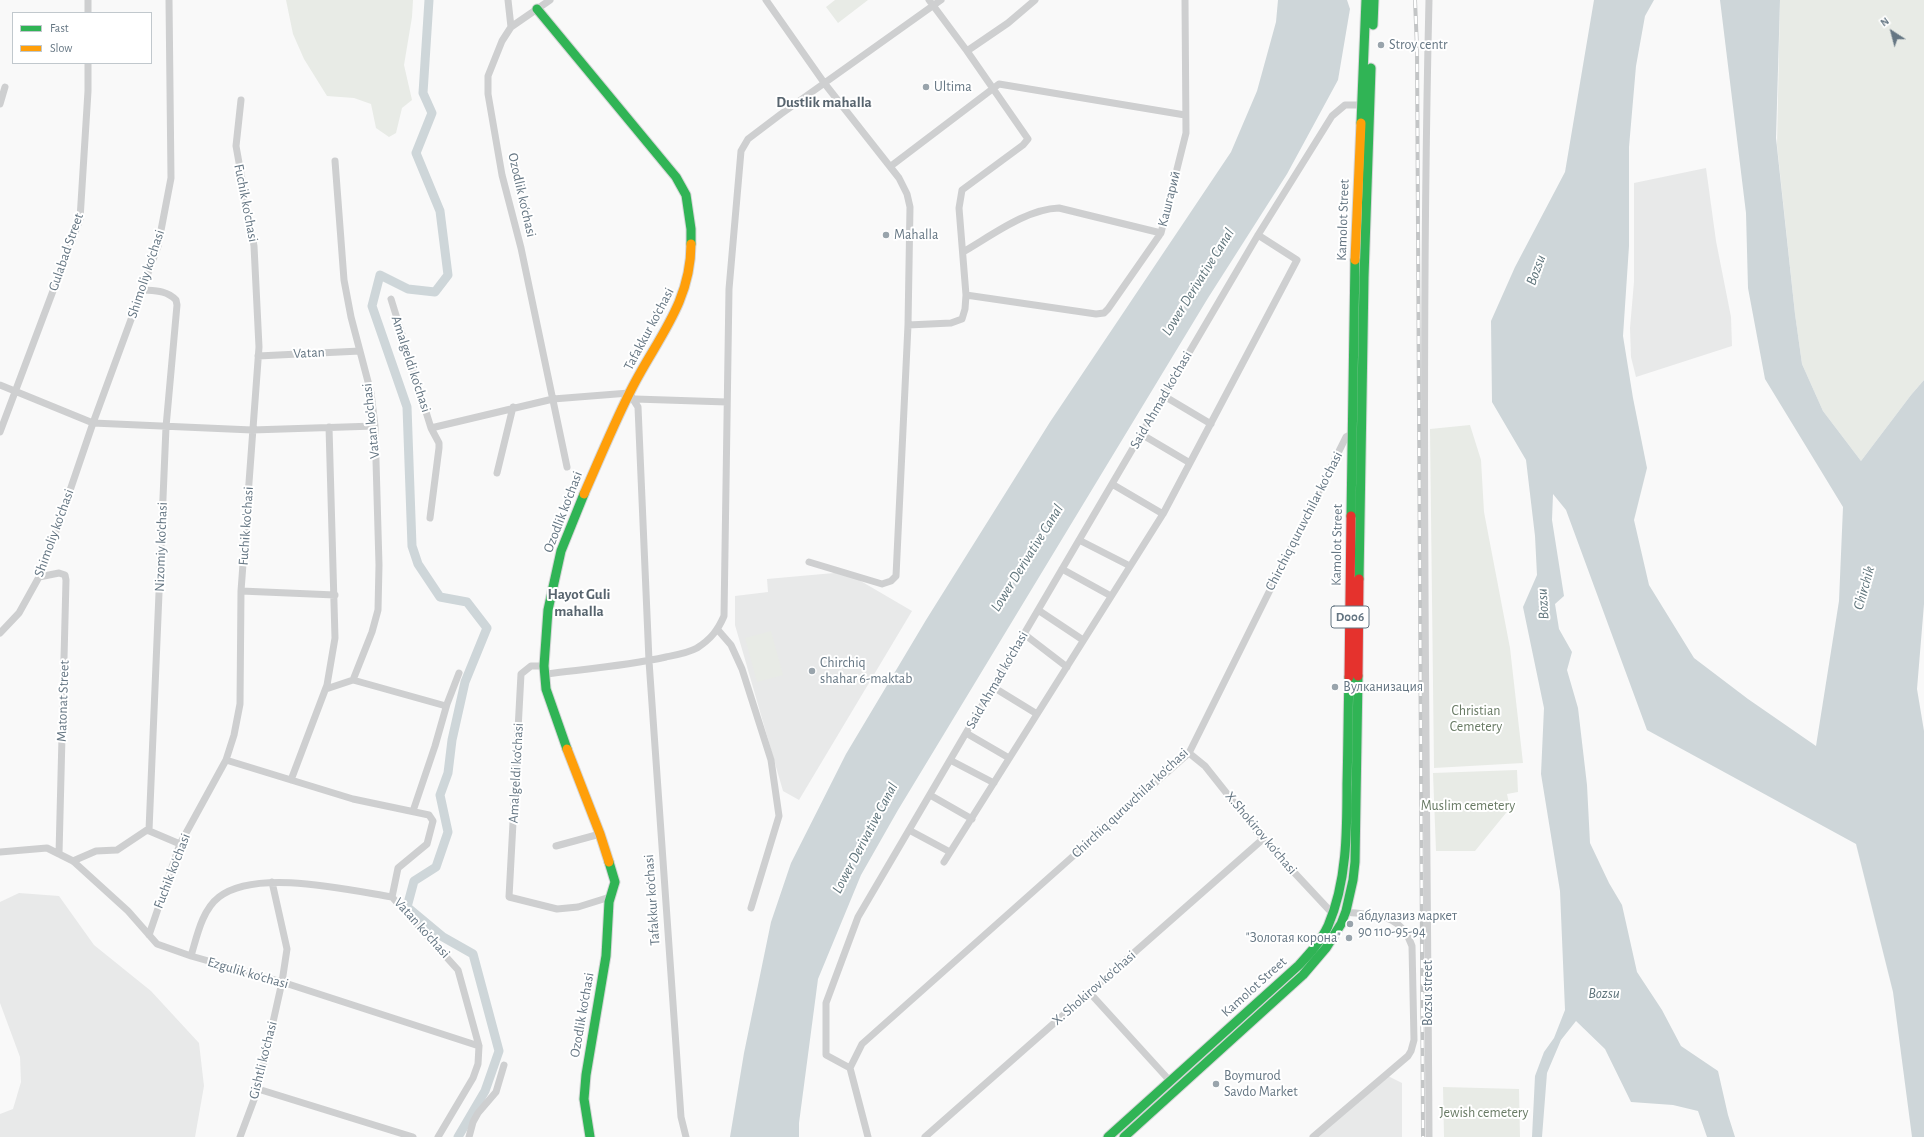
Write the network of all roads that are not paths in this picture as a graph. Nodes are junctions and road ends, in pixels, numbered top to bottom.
1 (88, 0) edge
2 (169, 0) edge
3 (508, 0) edge
4 (550, 0) edge
5 (766, 0) edge
6 (941, 0) edge
7 (1035, 0) edge
8 (1185, 0) edge
9 (1366, 0) edge
10 (1374, 0) edge
11 (1429, 0) edge
12 (931, 3) edge
13 (537, 9) junction
14 (88, 12) edge
15 (511, 27) junction
16 (967, 51) junction
17 (88, 64) edge
18 (825, 84) junction
19 (5, 87) dead end
20 (992, 89) junction
21 (240, 100) dead end
22 (0, 104) edge
23 (1365, 105) junction
24 (1185, 115) junction
25 (335, 161) dead end
26 (891, 166) junction
27 (1161, 233) junction
28 (1258, 234) junction
29 (963, 252) junction
30 (142, 290) junction
31 (966, 295) junction
32 (391, 299) dead end
33 (908, 325) junction
34 (360, 351) junction
35 (258, 356) junction
36 (0, 385) edge
37 (15, 392) junction
38 (632, 396) junction
39 (1164, 396) junction
40 (553, 399) junction
41 (728, 402) junction
42 (513, 407) junction
43 (93, 423) junction
44 (1211, 424) junction
45 (375, 426) junction
46 (166, 428) junction
47 (329, 428) junction
48 (431, 428) junction
49 (252, 430) junction
50 (0, 432) edge
51 (1141, 434) junction
52 (1352, 434) junction
53 (1190, 463) junction
54 (567, 467) dead end
55 (497, 473) dead end
56 (1112, 484) junction
57 (1163, 514) junction
58 (430, 518) dead end
59 (1079, 540) junction
60 (809, 562) dead end
61 (1130, 566) junction
62 (1062, 569) junction
63 (39, 577) junction
64 (241, 591) junction
65 (335, 595) junction
66 (1111, 596) junction
67 (1038, 610) junction
68 (718, 630) junction
69 (0, 633) edge
70 (1024, 634) junction
71 (1083, 640) junction
72 (649, 661) junction
73 (1067, 667) junction
74 (544, 670) junction
75 (459, 673) dead end
76 (352, 680) junction
77 (993, 687) junction
78 (326, 689) junction
79 (446, 706) junction
80 (1037, 714) junction
81 (966, 733) junction
82 (1189, 753) junction
83 (1009, 758) junction
84 (226, 760) junction
85 (950, 760) junction
86 (291, 780) junction
87 (994, 783) junction
88 (930, 795) junction
89 (413, 812) junction
90 (972, 819) junction
91 (149, 830) junction
92 (909, 830) junction
93 (600, 834) junction
94 (1263, 839) junction
95 (180, 844) junction
96 (556, 846) dead end
97 (0, 852) edge
98 (950, 852) junction
99 (59, 854) junction
100 (73, 861) junction
101 (944, 862) dead end
102 (272, 882) junction
103 (392, 897) junction
104 (610, 897) junction
105 (751, 908) dead end
106 (1346, 912) junction
107 (1332, 913) junction
108 (149, 935) junction
109 (191, 956) junction
110 (282, 982) junction
111 (1089, 992) junction
112 (479, 1046) junction
113 (504, 1065) dead end
114 (850, 1068) junction
115 (1170, 1081) junction
116 (258, 1089) junction
117 (240, 1137) edge
118 (413, 1137) edge
119 (438, 1137) edge
120 (469, 1137) edge
121 (590, 1137) edge
122 (686, 1137) edge
123 (868, 1137) edge
124 (925, 1137) edge
125 (1108, 1137) edge
126 (1124, 1137) edge
127 (1314, 1137) edge
128 (1429, 1137) edge

1 - 14 street
2 - 30 street, Shimoliy ko‘chasi
3 - 15 street
4 - 13 street
5 - 18 street
6 - 12 street
7 - 16 street
8 - 24 street, Кашгарий
9 - 23 main road, Kamolot Street / D006
10 - 23 main road, Kamolot Street / D006
11 - 128 street, Bozsu street
12 - 16 street
12 - 18 street
13 - 15 street
13 - 38 main road, Tafakkur ko‘chasi
15 - 40 street, Ozodlik ko‘chasi
16 - 20 street
17 - 37 street, Gulabad Street
18 - 26 street
18 - 41 street
19 - 22 street
20 - 24 street
20 - 26 street
20 - 29 street
21 - 35 street, Fuchik ko'chasi
23 - 28 street, Said Ahmad ko‘chasi
23 - 52 main road, Kamolot Street / D006
23 - 106 main road, Kamolot Street / D006
24 - 27 street, Кашгарий
25 - 34 street, Vatan ko'chasi
26 - 33 street
27 - 29 street
27 - 31 street, Кашгарий
28 - 39 street, Said Ahmad ko‘chasi
28 - 44 street
29 - 31 street
30 - 43 street, Shimoliy ko‘chasi
30 - 46 street, Nizomiy ko'chasi
31 - 33 street
32 - 48 street, Amalgeldi ko‘chasi
33 - 60 street
34 - 35 street, Vatan
34 - 45 street, Vatan ko'chasi
35 - 49 street, Fuchik ko'chasi
36 - 37 street
37 - 43 street
37 - 50 street, Gulabad Street
38 - 40 street
38 - 41 street
38 - 72 street, Tafakkur ko‘chasi
38 - 74 main road, Ozodlik ko‘chasi
39 - 44 street
39 - 51 street, Said Ahmad ko‘chasi
40 - 42 street, Amalgeldi ko‘chasi
40 - 54 street, Ozodlik ko‘chasi
41 - 68 street
42 - 48 street, Amalgeldi ko‘chasi
42 - 55 street
43 - 46 street
43 - 63 street, Shimoliy ko'chasi
44 - 53 street
45 - 47 street
45 - 76 street, Vatan ko'chasi
46 - 49 street
46 - 91 street, Nizomiy ko'chasi
47 - 49 street
47 - 65 street
48 - 58 street, Amalgeldi ko‘chasi
49 - 64 street, Fuchik ko'chasi
51 - 53 street
51 - 56 street, Said Ahmad ko‘chasi
52 - 82 street, Chirchiq quruvchilar ko'chasi
52 - 107 main road, Kamolot Street / D006
53 - 57 street
56 - 57 street
56 - 59 street, Said Ahmad ko‘chasi
57 - 61 street
59 - 61 street
59 - 62 street, Said Ahmad ko‘chasi
61 - 66 street
62 - 66 street
62 - 67 street, Said Ahmad ko‘chasi
63 - 69 street, Shimoliy ko'chasi
63 - 99 street, Matonat Street
64 - 65 street
64 - 84 street, Fuchik ko'chasi
65 - 78 street
66 - 71 street
67 - 70 street, Said Ahmad ko‘chasi
67 - 71 street
68 - 72 street
68 - 105 street
70 - 73 street
70 - 77 street, Said Ahmad ko‘chasi
71 - 73 street
72 - 74 street
72 - 122 street, Tafakkur ko‘chasi
73 - 80 street
74 - 93 main road, Ozodlik ko‘chasi
74 - 104 street, Amalgeldi ko‘chasi
75 - 79 street
76 - 78 street
76 - 79 street
77 - 80 street
77 - 81 street, Said Ahmad ko‘chasi
78 - 86 street
79 - 89 street
80 - 83 street
81 - 83 street
81 - 85 street, Said Ahmad ko‘chasi
82 - 94 street, X.Shokirov ko‘chasi
82 - 114 street, Chirchiq quruvchilar ko'chasi
83 - 87 street
84 - 86 street, Vatan ko'chasi
84 - 95 street, Fuchik ko'chasi
85 - 87 street
85 - 88 street, Said Ahmad ko‘chasi
86 - 89 street, Vatan ko'chasi
87 - 90 street
88 - 90 street
88 - 92 street, Said Ahmad ko‘chasi
89 - 103 street, Vatan ko'chasi
90 - 98 street
91 - 95 street
91 - 100 street
92 - 98 street
92 - 114 street, Said Ahmad ko‘chasi
93 - 96 street
93 - 104 main road, Ozodlik ko‘chasi
94 - 107 street, X.Shokirov ko‘chasi
94 - 111 street, X. Shokirov ko‘chasi
95 - 108 street, Fuchik ko'chasi
97 - 99 street, Ezgulik ko'chasi
98 - 101 street
99 - 100 street, Ezgulik ko'chasi
100 - 108 street, Ezgulik ko'chasi
102 - 103 street
102 - 109 street
102 - 110 street, Gishtli ko‘chasi
103 - 112 street, Vatan ko'chasi
104 - 121 main road, Ozodlik ko‘chasi
106 - 126 main road, Kamolot Street / D006
106 - 127 street
107 - 115 main road, Kamolot Street / D006
108 - 109 street, Ezgulik ko'chasi
109 - 110 street, Ezgulik ko'chasi
110 - 112 street, Ezgulik ko'chasi
110 - 116 street, Gishtli ko‘chasi
111 - 115 street
111 - 124 street, X. Shokirov ko‘chasi
112 - 119 street, Vatan ko'chasi
113 - 120 street
114 - 123 street
115 - 125 main road, Kamolot Street / D006
116 - 117 street, Gishtli ko‘chasi
116 - 118 street

